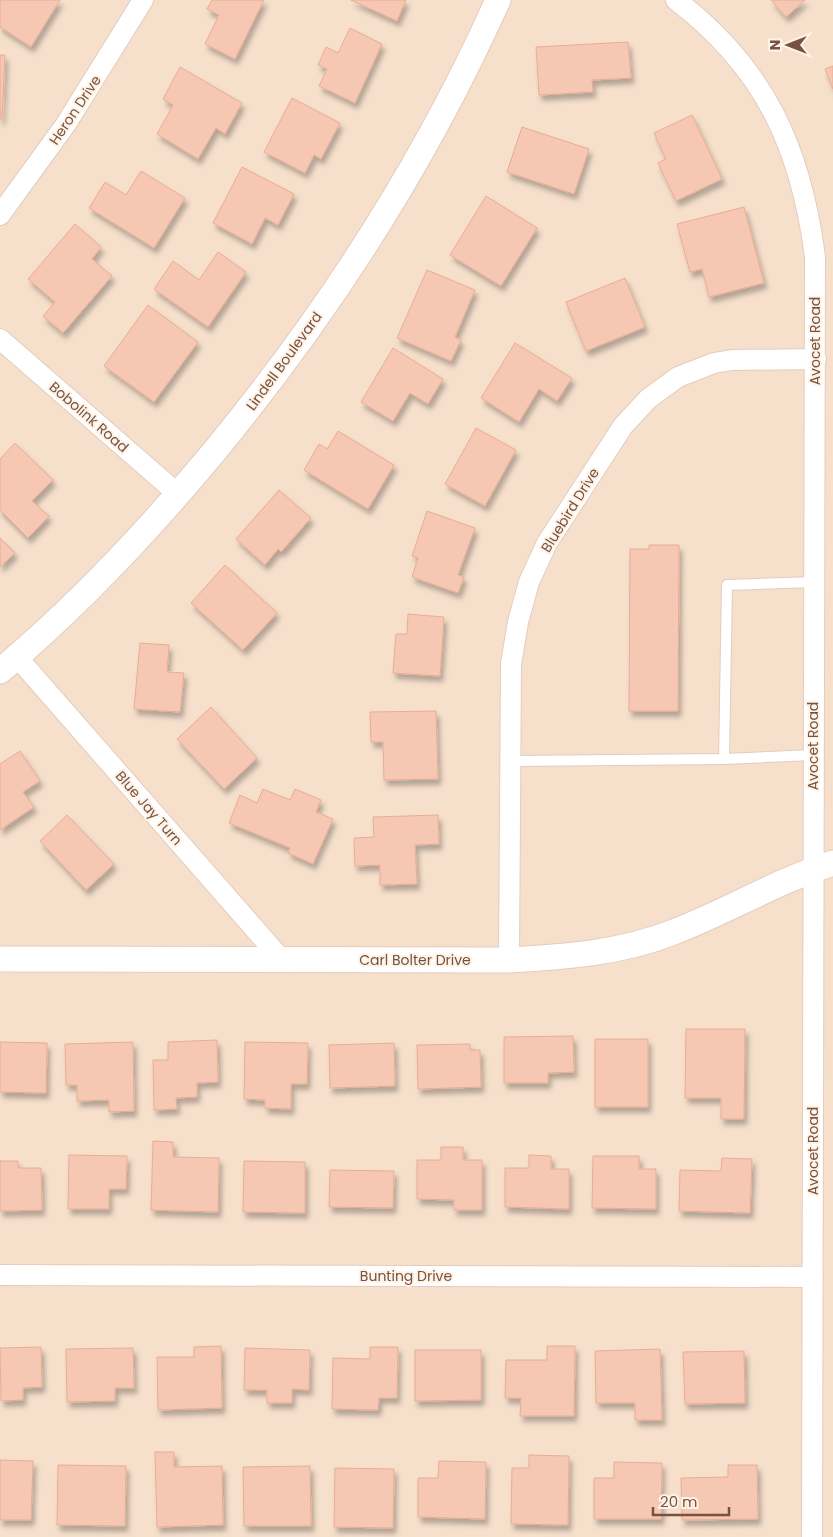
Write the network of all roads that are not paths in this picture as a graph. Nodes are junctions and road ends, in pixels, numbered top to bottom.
1 (143, 0) edge
2 (498, 0) edge
3 (676, 0) edge
4 (0, 215) edge
5 (0, 339) edge
6 (816, 359) junction
7 (179, 495) junction
8 (814, 582) junction
9 (9, 664) edge
10 (813, 755) junction
11 (724, 759) junction
12 (511, 761) junction
13 (823, 867) edge
14 (0, 959) edge
15 (282, 960) junction
16 (509, 960) junction
17 (0, 1275) edge
18 (812, 1277) junction
19 (812, 1537) edge

1 - 4 street, Heron Drive
2 - 7 street, Lindell Boulevard
3 - 6 street, Avocet Road
5 - 7 street, Bobolink Road
6 - 8 street, Avocet Road
6 - 12 street, Bluebird Drive
7 - 9 street, Lindell Boulevard
8 - 10 street, Avocet Road
8 - 11 lane
9 - 15 street, Blue Jay Turn
10 - 11 lane
10 - 13 street, Avocet Road
11 - 12 lane
12 - 16 street, Bluebird Drive
13 - 16 street, Carl Bolter Drive
13 - 18 street, Avocet Road
14 - 15 street, Carl Bolter Drive
15 - 16 street, Carl Bolter Drive
17 - 18 street, Bunting Drive
18 - 19 street, Avocet Road

